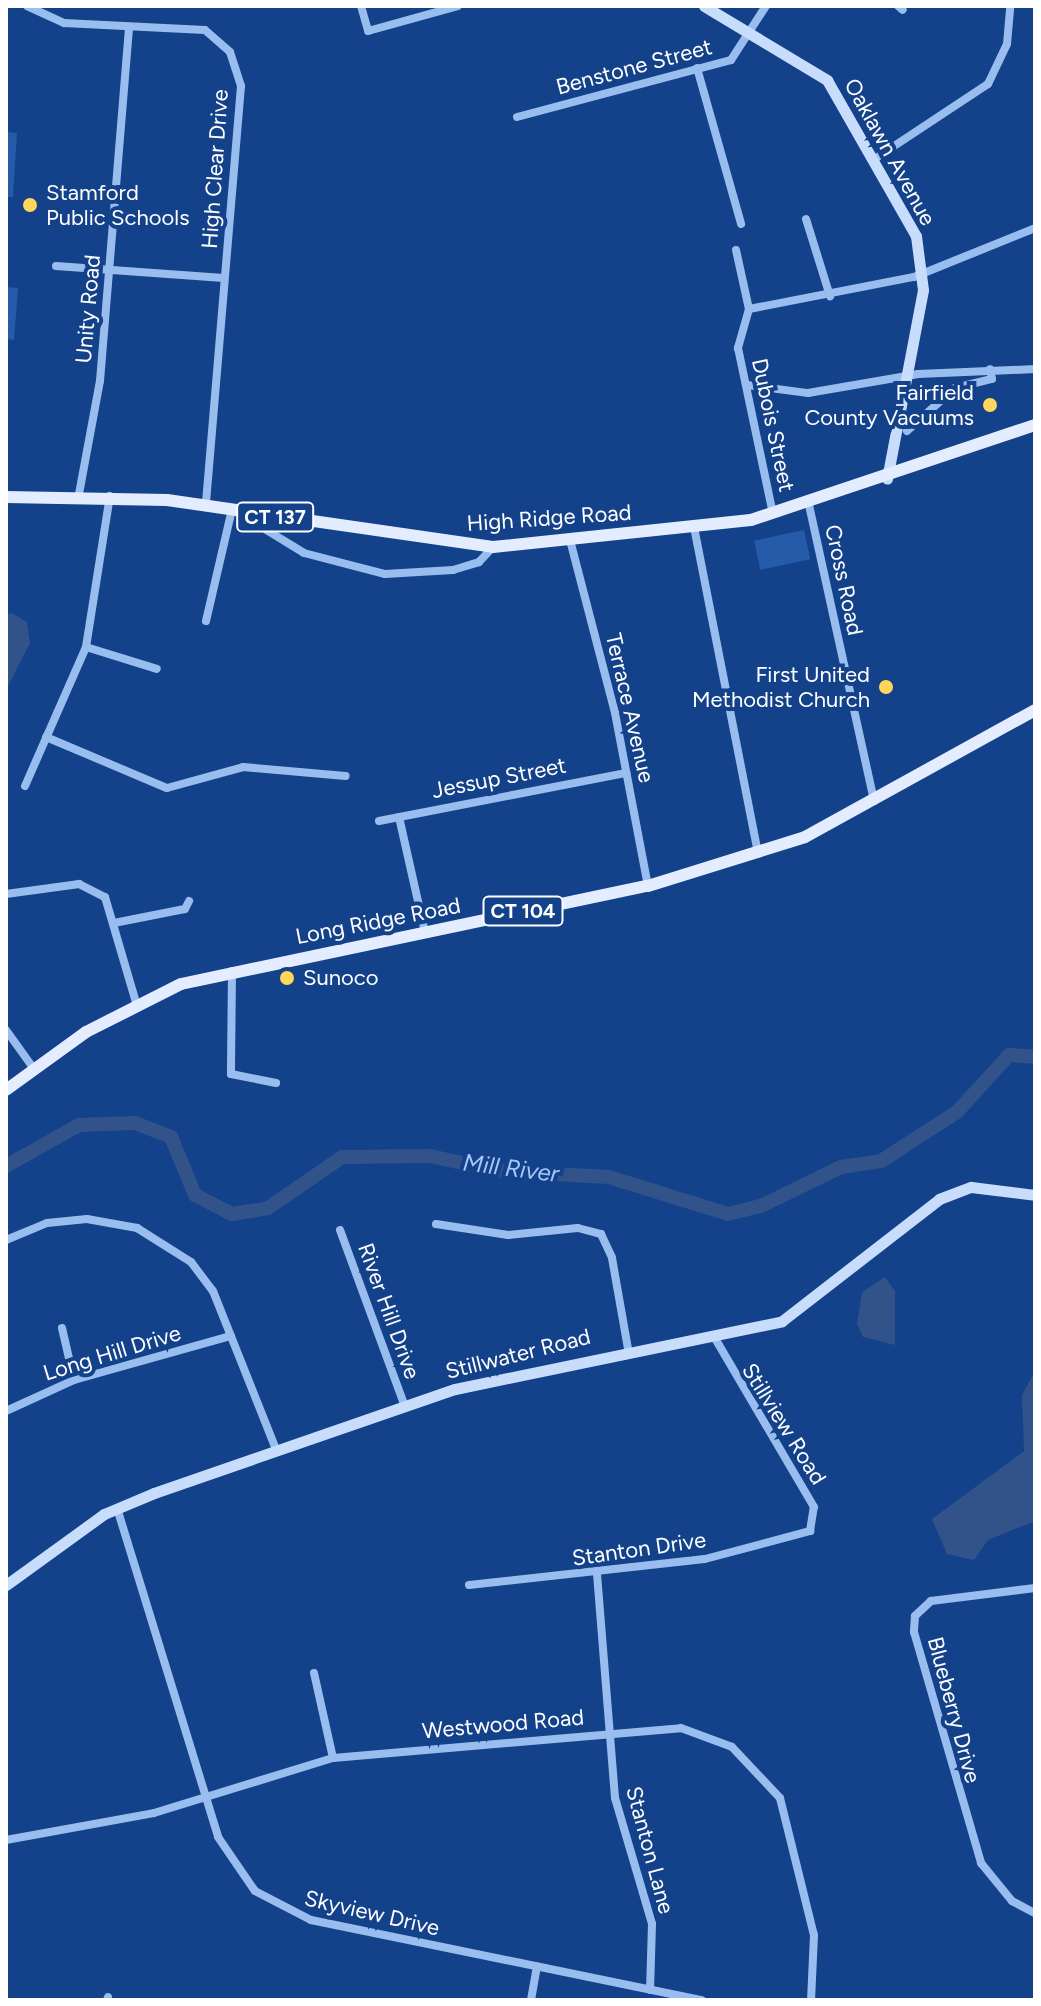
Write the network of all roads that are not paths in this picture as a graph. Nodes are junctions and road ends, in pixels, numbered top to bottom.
1 (27, 6) edge
2 (361, 6) edge
3 (458, 6) edge
4 (704, 6) edge
5 (766, 6) edge
6 (1010, 6) edge
7 (129, 28) junction
8 (749, 34) junction
9 (697, 68) junction
10 (517, 117) dead end
11 (873, 160) junction
12 (806, 219) dead end
13 (741, 224) dead end
14 (1035, 228) edge
15 (736, 250) dead end
16 (56, 266) dead end
17 (109, 270) junction
18 (923, 274) junction
19 (224, 278) junction
20 (830, 296) junction
21 (749, 309) junction
22 (990, 369) junction
23 (1035, 369) edge
24 (905, 378) junction
25 (747, 385) junction
26 (1035, 425) edge
27 (907, 431) dead end
28 (887, 479) junction
29 (79, 494) junction
30 (110, 495) junction
31 (6, 497) edge
32 (809, 505) junction
33 (206, 506) junction
34 (232, 509) junction
35 (773, 514) junction
36 (694, 527) junction
37 (570, 540) junction
38 (493, 547) junction
39 (206, 621) dead end
40 (86, 647) junction
41 (157, 669) dead end
42 (1035, 710) edge
43 (46, 737) junction
44 (626, 773) junction
45 (346, 776) dead end
46 (25, 786) dead end
47 (875, 804) junction
48 (399, 817) junction
49 (379, 821) dead end
50 (758, 854) junction
51 (648, 886) junction
52 (6, 894) edge
53 (189, 901) dead end
54 (114, 923) junction
55 (425, 932) junction
56 (232, 970) junction
57 (136, 1002) junction
58 (6, 1030) edge
59 (34, 1069) junction
60 (276, 1083) dead end
61 (6, 1090) edge
62 (1035, 1195) edge
63 (436, 1224) dead end
64 (340, 1230) dead end
65 (6, 1240) edge
66 (62, 1328) dead end
67 (713, 1335) junction
68 (231, 1336) junction
69 (628, 1349) junction
70 (74, 1380) junction
71 (404, 1404) junction
72 (6, 1411) edge
73 (277, 1452) junction
74 (117, 1508) junction
75 (810, 1531) joint
76 (597, 1574) junction
77 (6, 1585) edge
78 (469, 1585) dead end
79 (1035, 1588) edge
80 (314, 1673) dead end
81 (608, 1733) junction
82 (333, 1758) junction
83 (205, 1798) junction
84 (6, 1840) edge
85 (1035, 1913) edge
86 (537, 1967) junction
87 (650, 1990) junction
88 (531, 2000) edge
89 (702, 2000) edge
90 (811, 2000) edge

1 - 7 street, High Clear Drive
2 - 3 street
4 - 8 main road, Oaklawn Avenue
5 - 8 street, Benstone Street
6 - 11 street
7 - 17 street, Unity Road
7 - 19 street, High Clear Drive
8 - 9 street, Benstone Street
8 - 11 main road, Oaklawn Avenue
9 - 10 street, Benstone Street
9 - 13 street
11 - 18 main road, Oaklawn Avenue
12 - 20 street
14 - 18 street
15 - 21 street, Dubois Street
16 - 17 street
17 - 19 street
17 - 29 street, Unity Road
18 - 20 street
18 - 24 main road, Oaklawn Avenue
19 - 33 street, High Clear Drive
20 - 21 street
21 - 25 street, Dubois Street
22 - 23 street
22 - 24 street
22 - 27 street
24 - 25 street
24 - 28 main road, Oaklawn Avenue
25 - 35 street, Dubois Street
26 - 28 main road, High Ridge Road / CT 137
28 - 32 main road, High Ridge Road / CT 137
29 - 30 main road, High Ridge Road / CT 137
29 - 31 main road, High Ridge Road / CT 137
30 - 33 main road, High Ridge Road / CT 137
30 - 40 street
32 - 35 main road, High Ridge Road / CT 137
32 - 47 street, Cross Road
33 - 34 main road, High Ridge Road / CT 137
34 - 38 main road, High Ridge Road / CT 137
34 - 38 street
34 - 39 street
35 - 36 main road, High Ridge Road / CT 137
36 - 37 main road, High Ridge Road / CT 137
36 - 50 street
37 - 38 main road, High Ridge Road / CT 137
37 - 44 street, Terrace Avenue
40 - 41 street
40 - 43 street
42 - 47 main road, Long Ridge Road / CT 104
43 - 45 street
43 - 46 street
44 - 48 street, Jessup Street
44 - 51 street, Terrace Avenue
47 - 50 main road, Long Ridge Road / CT 104
48 - 49 street, Jessup Street
48 - 55 street
50 - 51 main road, Long Ridge Road / CT 104
51 - 55 main road, Long Ridge Road / CT 104
52 - 54 street
53 - 54 street
54 - 57 street
55 - 56 main road, Long Ridge Road / CT 104
56 - 57 main road, Long Ridge Road / CT 104
56 - 60 street
57 - 59 main road, Long Ridge Road / CT 104
58 - 59 street
59 - 61 main road, Long Ridge Road / CT 104
62 - 67 main road, Stillwater Road
63 - 69 street
64 - 71 street, River Hill Drive
65 - 68 street
66 - 70 street
67 - 69 main road, Stillwater Road
67 - 75 street, Stillview Road
68 - 70 street, Long Hill Drive
68 - 73 street
69 - 71 main road, Stillwater Road
70 - 72 street, Long Hill Drive
71 - 73 main road, Stillwater Road
73 - 74 main road, Stillwater Road
74 - 77 main road, Stillwater Road
74 - 83 street, Skyview Drive
75 - 76 street, Stanton Drive
76 - 78 street, Stanton Drive
76 - 81 street, Stanton Lane
79 - 85 street, Blueberry Drive
80 - 82 street
81 - 82 street, Westwood Road
81 - 87 street, Stanton Lane
81 - 90 street, Westwood Road
82 - 83 street, Westwood Road
83 - 84 street, Westwood Road
83 - 86 street, Skyview Drive
86 - 87 street, Skyview Drive
86 - 88 street
87 - 89 street, Skyview Drive

